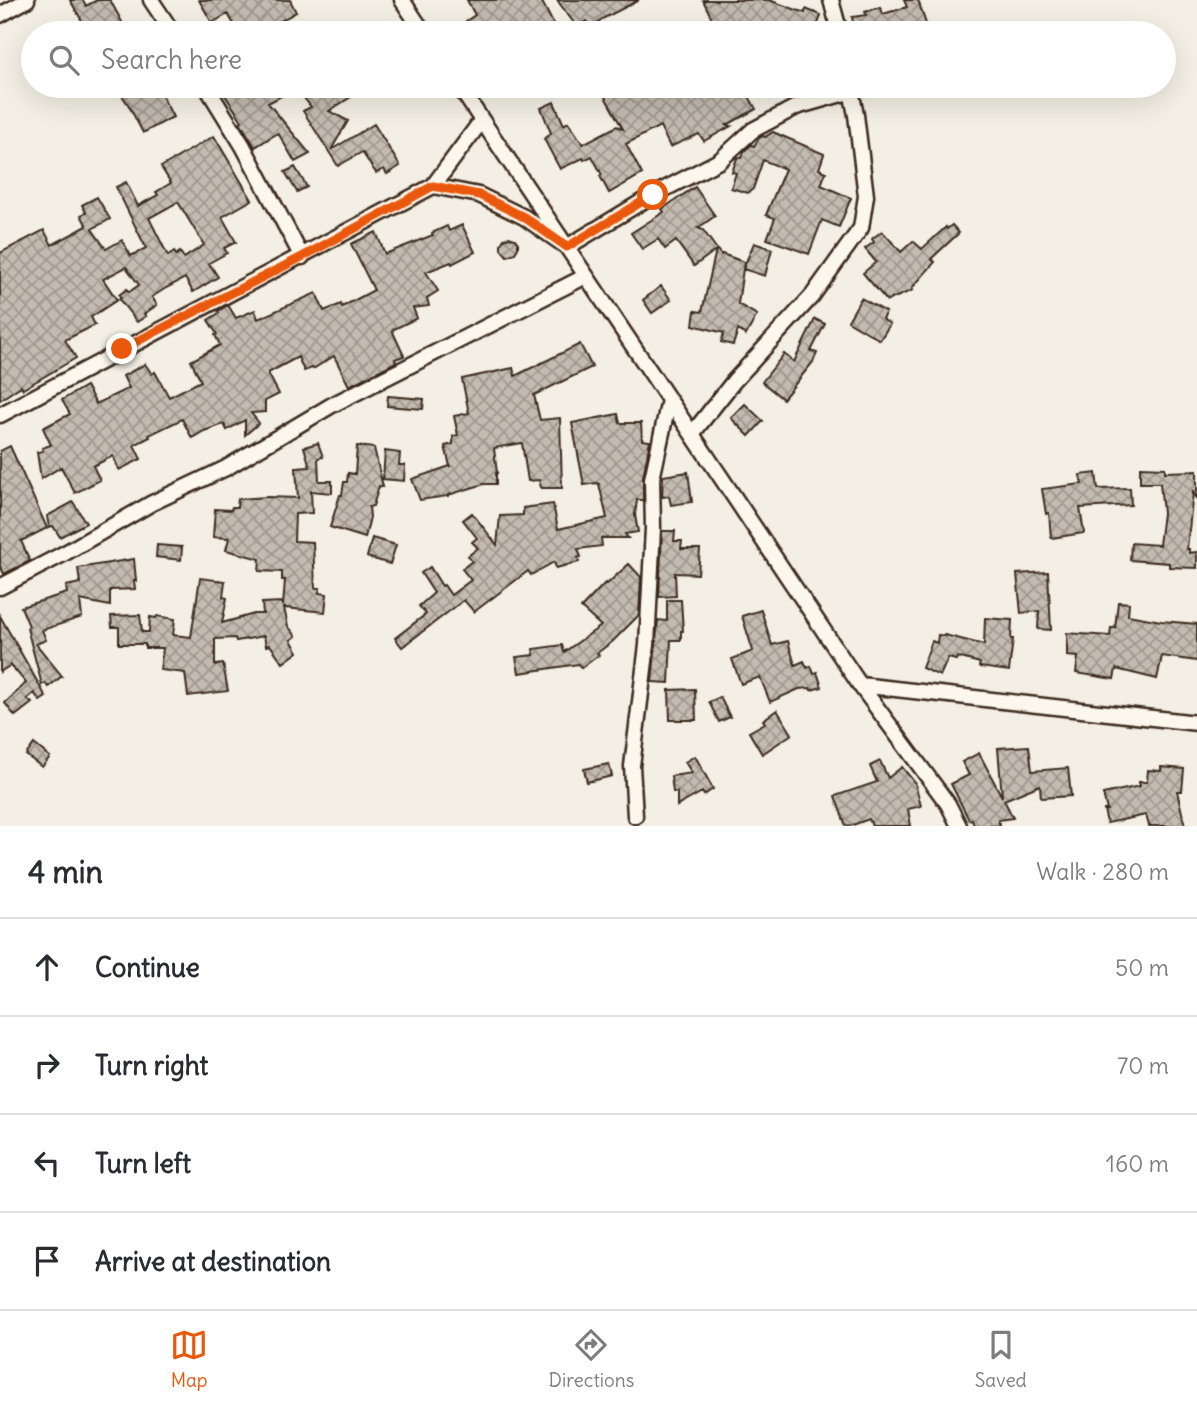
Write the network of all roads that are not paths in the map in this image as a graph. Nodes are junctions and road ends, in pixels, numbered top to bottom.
1 (27, 0) edge
2 (150, 0) edge
3 (402, 0) edge
4 (831, 0) edge
5 (0, 15) edge
6 (165, 21) edge
7 (416, 21) edge
8 (837, 21) edge
9 (213, 98) edge
10 (467, 98) edge
11 (822, 98) edge
12 (853, 98) edge
13 (482, 120) junction
14 (433, 186) junction
15 (567, 247) junction
16 (302, 257) junction
17 (586, 276) junction
18 (669, 400) junction
19 (0, 415) edge
20 (692, 434) junction
21 (0, 587) edge
22 (860, 685) junction
23 (1197, 723) edge
24 (635, 816) dead end
25 (959, 826) edge

1 - 5 street
2 - 6 street
3 - 7 street
4 - 8 street
9 - 16 street
10 - 13 street
11 - 15 street
12 - 20 street
13 - 14 street
13 - 15 street
14 - 15 street
14 - 16 street
15 - 17 street
16 - 19 street
17 - 18 street
17 - 21 street
18 - 20 street
18 - 24 street
20 - 22 street
22 - 23 street
22 - 25 street

